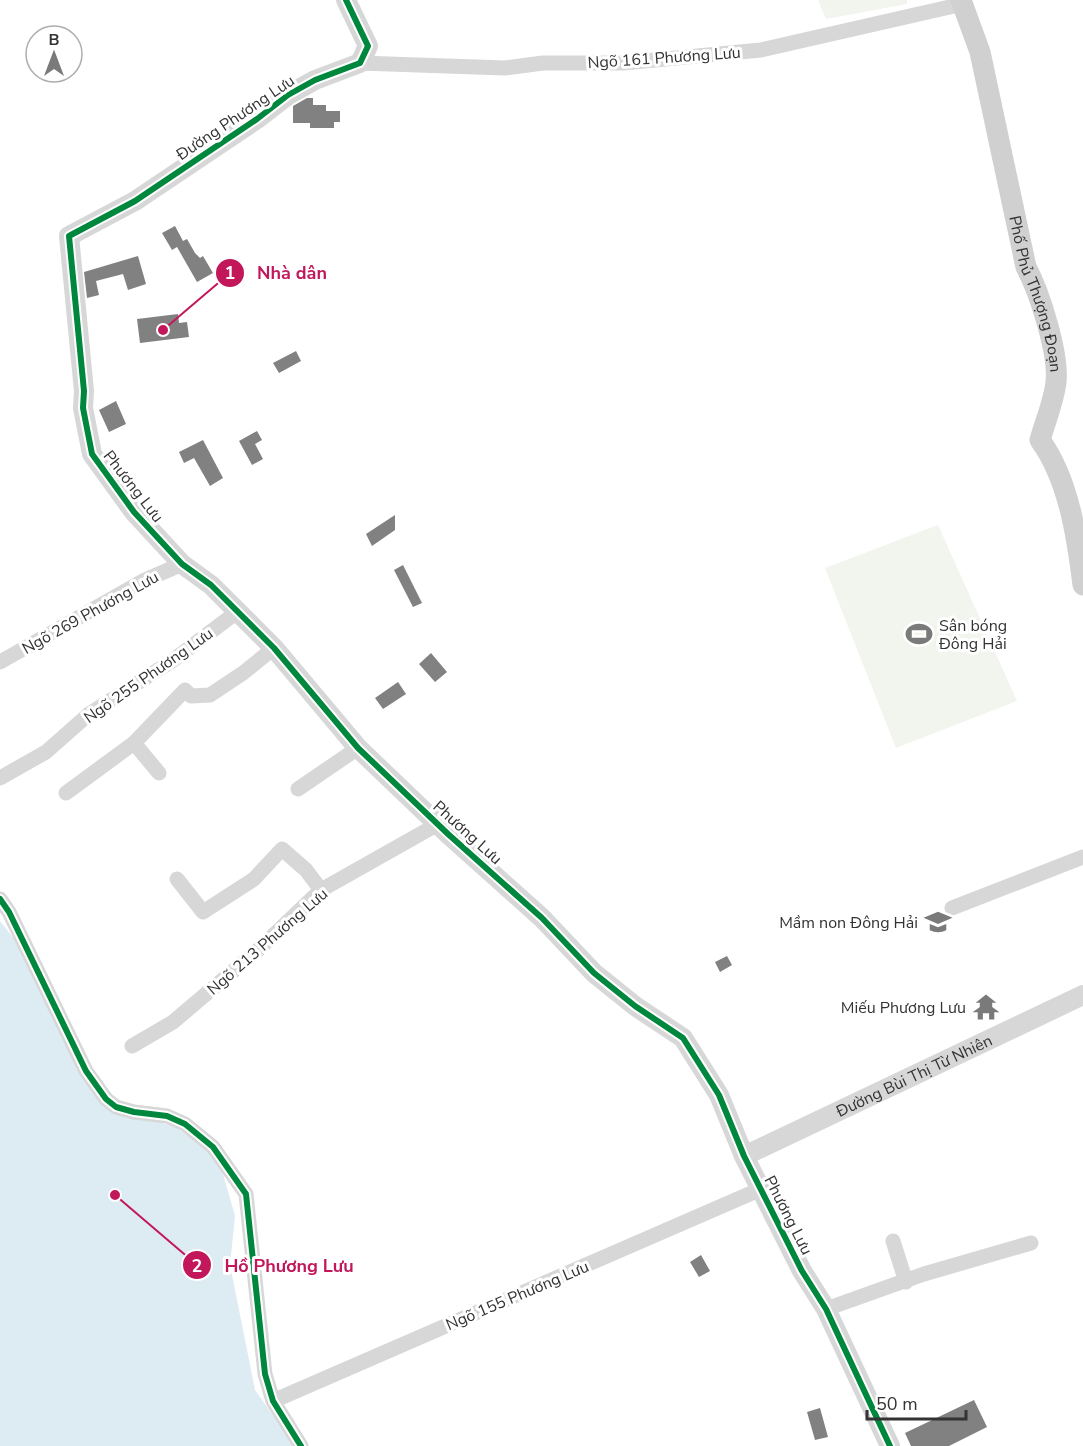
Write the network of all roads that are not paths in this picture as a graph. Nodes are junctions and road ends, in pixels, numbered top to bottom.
1 (346, 0) edge
2 (962, 2) edge
3 (360, 63) junction
4 (69, 236) joint
5 (182, 564) junction
6 (1083, 585) edge
7 (237, 612) junction
8 (274, 648) junction
9 (0, 662) edge
10 (134, 742) junction
11 (358, 748) junction
12 (159, 773) dead end
13 (0, 778) edge
14 (298, 789) dead end
15 (66, 793) dead end
16 (438, 824) junction
17 (1082, 858) edge
18 (177, 879) dead end
19 (321, 890) junction
20 (0, 899) edge
21 (952, 908) dead end
22 (1083, 995) edge
23 (132, 1046) dead end
24 (744, 1156) junction
25 (761, 1189) junction
26 (892, 1241) dead end
27 (1031, 1243) dead end
28 (906, 1281) junction
29 (826, 1309) junction
30 (273, 1401) junction
31 (302, 1446) edge
32 (890, 1446) edge

1 - 3 street
2 - 3 street, Ngõ 161 Phương Lưu
2 - 6 main road, Phố Phủ Thượng Đoạn
3 - 4 street, Đường Phương Lưu
4 - 5 street, Phương Lưu
5 - 7 street, Phương Lưu
5 - 9 street, Ngõ 269 Phương Lưu
7 - 8 street, Phương Lưu
7 - 13 street, Ngõ 255 Phương Lưu
8 - 10 street
8 - 11 street, Phương Lưu
10 - 12 street
10 - 15 street
11 - 14 street
11 - 16 street, Phương Lưu
16 - 19 street, Ngõ 213 Phương Lưu
16 - 24 street, Phương Lưu
17 - 21 street
18 - 19 street
19 - 23 street, Ngõ 213 Phương Lưu
20 - 30 street
22 - 24 street, Đường Bùi Thị Từ Nhiên
24 - 25 street, Phương Lưu
25 - 29 street, Phương Lưu
25 - 30 street, Ngõ 155 Phương Lưu
26 - 28 street
27 - 28 street
28 - 29 street
29 - 32 street, Phương Lưu
30 - 31 street

